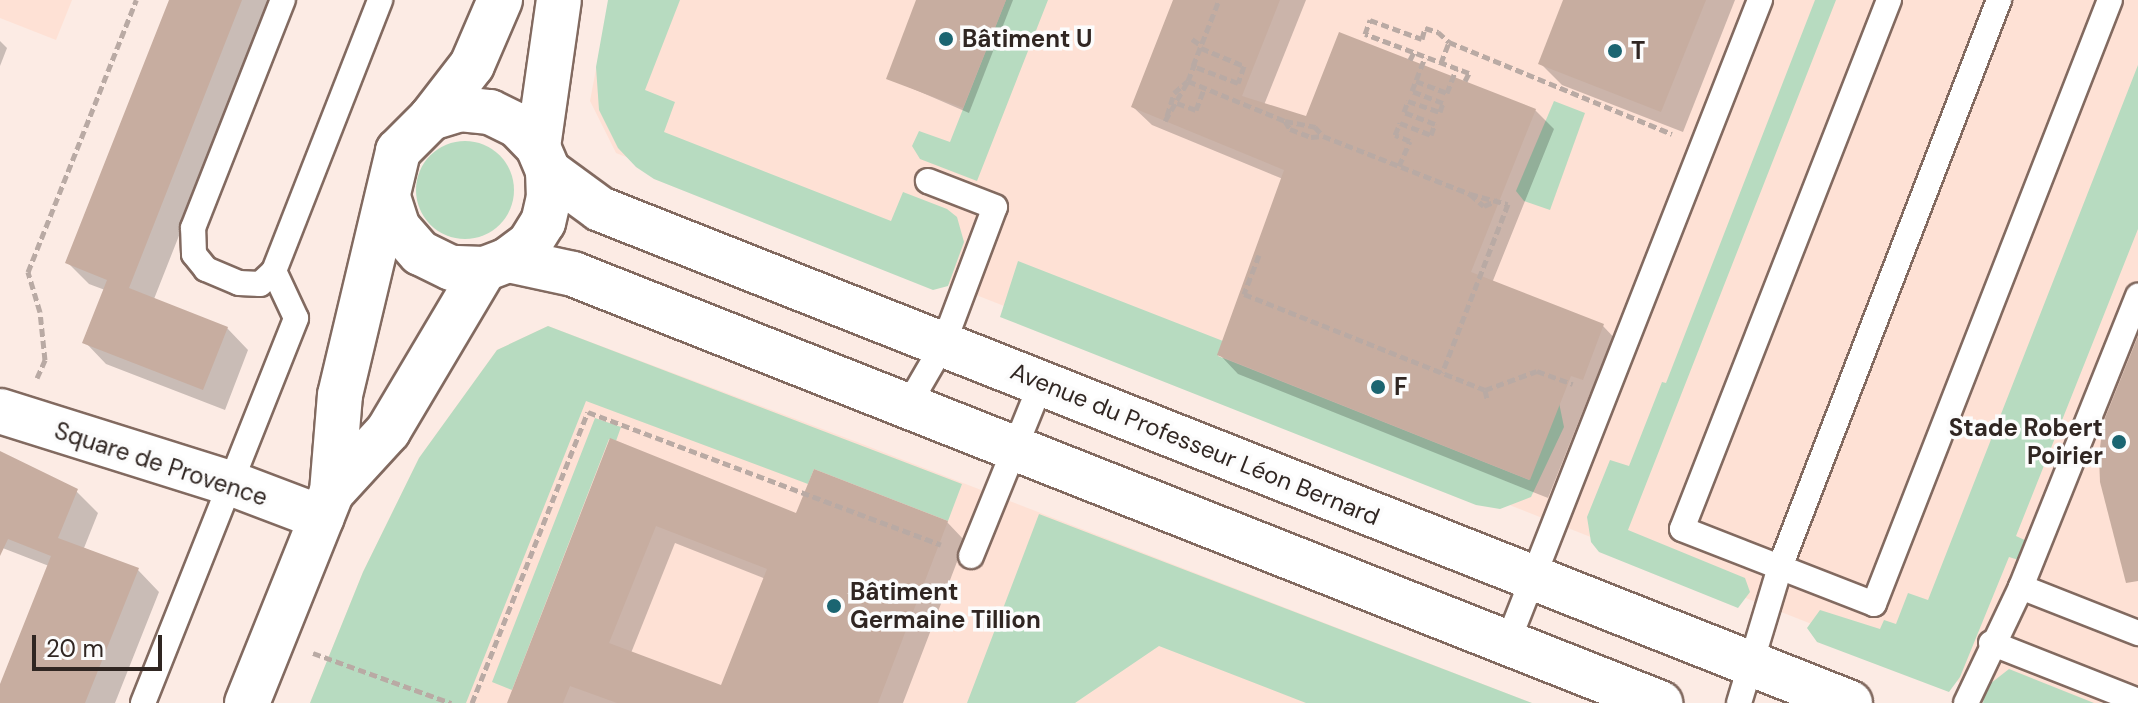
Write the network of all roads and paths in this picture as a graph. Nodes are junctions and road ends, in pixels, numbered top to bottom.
1 (136, 0) edge
2 (283, 0) edge
3 (380, 0) edge
4 (500, 0) edge
5 (559, 0) edge
6 (1219, 0) edge
7 (1760, 0) edge
8 (1889, 0) edge
9 (1999, 0) edge
10 (2110, 0) edge
11 (1192, 40) dead end
12 (1449, 42) junction
13 (1201, 47) junction
14 (1414, 52) junction
15 (1425, 57) junction
16 (1410, 60) dead end
17 (1441, 63) junction
18 (1456, 69) junction
19 (1188, 81) junction
20 (1416, 81) junction
21 (1465, 81) dead end
22 (1204, 88) junction
23 (1177, 103) junction
24 (431, 118) junction
25 (1285, 121) junction
26 (1323, 136) junction
27 (1702, 146) junction
28 (543, 159) junction
29 (1399, 166) junction
30 (928, 181) dead end
31 (1470, 194) junction
32 (388, 197) junction
33 (1499, 199) junction
34 (1259, 255) dead end
35 (496, 264) junction
36 (274, 271) junction
37 (2138, 296) edge
38 (943, 345) junction
39 (1442, 373) junction
40 (1041, 384) junction
41 (1485, 390) junction
42 (1605, 396) junction
43 (1487, 399) dead end
44 (907, 407) junction
45 (10, 415) edge
46 (1014, 449) junction
47 (230, 483) junction
48 (327, 505) junction
49 (971, 556) joint
50 (1780, 567) junction
51 (1532, 578) junction
52 (2021, 587) junction
53 (2138, 633) edge
54 (312, 638) dead end
55 (1991, 643) junction
56 (1507, 644) junction
57 (1745, 684) edge
58 (2138, 701) edge
59 (143, 703) edge
60 (247, 703) edge
61 (451, 703) edge
62 (472, 703) edge
63 (1660, 703) edge
64 (1850, 703) edge
65 (1966, 703) edge

1 - 45 path
2 - 36 lane
3 - 36 lane
4 - 24 street
5 - 28 street
6 - 13 path
7 - 27 lane
8 - 50 lane
9 - 50 lane
10 - 50 lane
11 - 13 path
12 - 14 path
12 - 17 path
12 - 27 path
13 - 13 path
13 - 19 path
14 - 15 path
14 - 16 path
15 - 17 path
15 - 20 path
17 - 18 path
18 - 20 path
18 - 21 path
19 - 22 path
19 - 23 path
19 - 23 path
20 - 29 path
22 - 23 path
22 - 25 path
24 - 28 street
24 - 32 street
25 - 26 path
25 - 26 path
26 - 29 path
27 - 42 lane
28 - 35 street
28 - 38 street, Avenue du Professeur Léon Bernard
29 - 31 path
30 - 38 lane
31 - 33 path
31 - 33 path
32 - 35 street
32 - 48 street
33 - 39 path
34 - 39 path
35 - 44 street
35 - 48 street
36 - 47 lane
37 - 52 lane
38 - 40 street, Avenue du Professeur Léon Bernard
38 - 44 lane
39 - 41 path
40 - 46 lane
40 - 51 street, Avenue du Professeur Léon Bernard
41 - 42 path
41 - 43 path
42 - 51 lane
44 - 46 street
45 - 47 street, Square de Provence
46 - 49 lane
46 - 56 street
47 - 48 street, Square de Provence
47 - 59 lane
48 - 60 street
49 - 62 path
50 - 57 lane
51 - 56 lane
51 - 57 street, Avenue du Professeur Léon Bernard
52 - 53 lane
52 - 55 lane
54 - 61 path
55 - 58 lane
55 - 65 lane
56 - 63 street
57 - 64 street, Avenue du Professeur Léon Bernard

